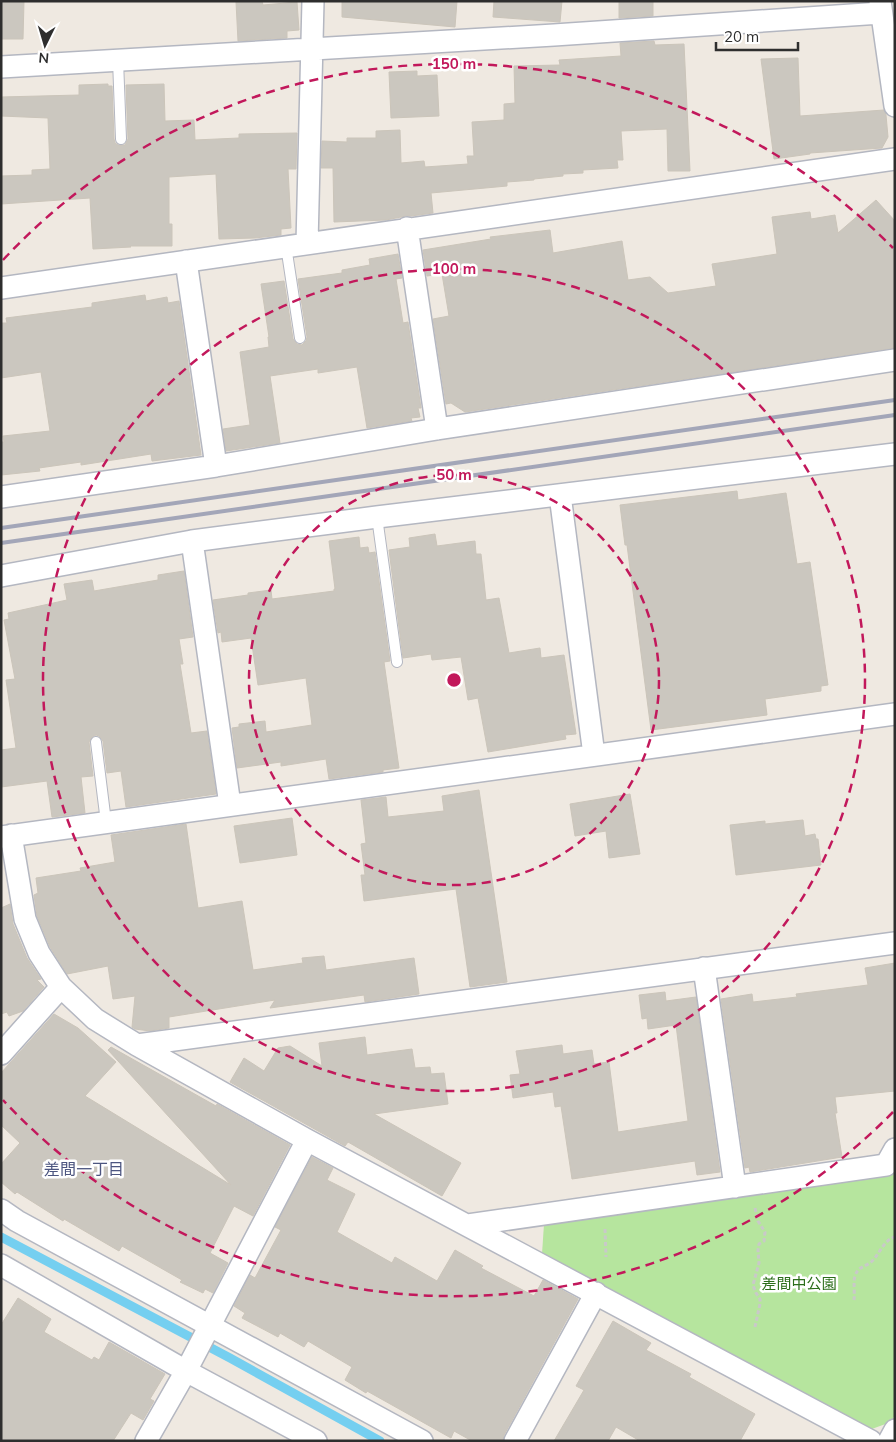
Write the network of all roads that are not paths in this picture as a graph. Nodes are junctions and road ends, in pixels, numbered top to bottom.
1 (313, 1) edge
2 (881, 7) edge
3 (312, 48) junction
4 (118, 60) junction
5 (1, 67) edge
6 (895, 106) edge
7 (121, 138) dead end
8 (895, 159) edge
9 (407, 228) junction
10 (297, 245) junction
11 (186, 261) junction
12 (1, 288) edge
13 (300, 338) dead end
14 (895, 360) edge
15 (437, 429) junction
16 (895, 454) edge
17 (216, 466) junction
18 (560, 495) junction
19 (1, 497) edge
20 (377, 517) junction
21 (192, 542) junction
22 (1, 576) edge
23 (397, 662) dead end
24 (895, 714) edge
25 (96, 742) dead end
26 (594, 755) junction
27 (230, 805) junction
28 (106, 822) junction
29 (6, 836) edge
30 (895, 943) edge
31 (704, 968) junction
32 (61, 987) junction
33 (138, 1045) junction
34 (1, 1054) edge
35 (307, 1140) junction
36 (895, 1149) edge
37 (745, 1185) junction
38 (1, 1210) edge
39 (468, 1225) junction
40 (1, 1265) edge
41 (596, 1293) junction
42 (209, 1325) junction
43 (186, 1370) junction
44 (895, 1430) edge
45 (146, 1441) edge
46 (316, 1441) edge
47 (422, 1441) edge
48 (515, 1441) edge
49 (871, 1441) edge
50 (889, 1441) edge

1 - 3 street
2 - 3 street
2 - 6 street
3 - 4 street
3 - 10 street
4 - 5 street
4 - 7 lane
8 - 9 street
9 - 10 street
9 - 15 street
10 - 11 street
10 - 13 lane
11 - 12 street
11 - 17 street
14 - 15 street
15 - 17 street
16 - 18 street
17 - 19 street
18 - 20 street
18 - 26 street
20 - 21 street
20 - 23 lane
21 - 22 street
21 - 27 street
24 - 26 street
25 - 28 lane
26 - 27 street
27 - 28 street
28 - 29 street
29 - 32 street
30 - 31 street
31 - 33 street
31 - 37 street
32 - 33 street
32 - 34 street
33 - 35 street
35 - 39 street
35 - 42 street
36 - 37 street
37 - 39 street
38 - 42 street
39 - 41 street
40 - 43 street
41 - 48 street
41 - 49 street
42 - 43 street
42 - 47 street
43 - 45 street
43 - 46 street
44 - 50 street

